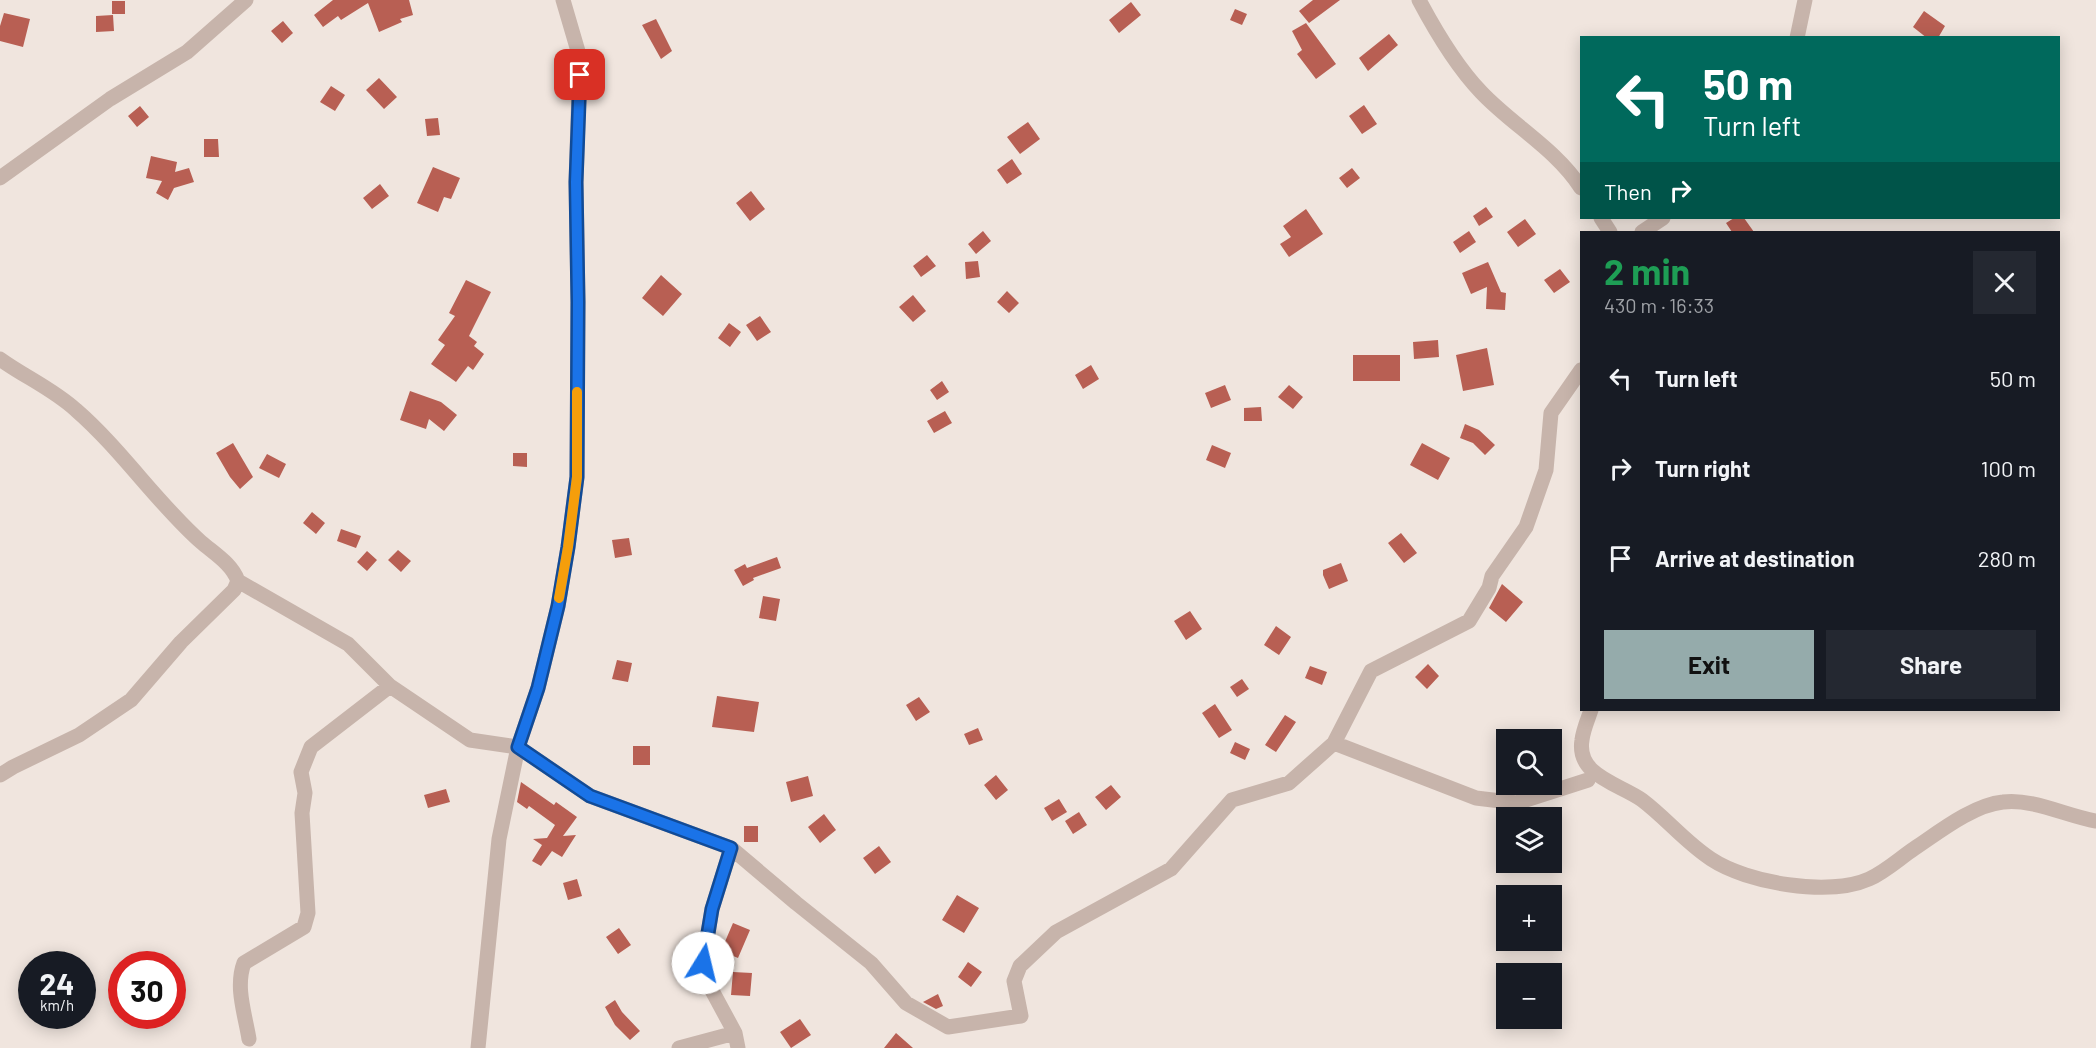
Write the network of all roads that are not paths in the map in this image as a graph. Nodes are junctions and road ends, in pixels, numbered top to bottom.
1 (246, 0) edge
2 (563, 0) edge
3 (1419, 0) edge
4 (1805, 0) edge
5 (1797, 36) edge
6 (0, 178) edge
7 (1580, 186) edge
8 (1662, 219) edge
9 (1644, 231) edge
10 (0, 359) edge
11 (1580, 371) edge
12 (238, 581) junction
13 (390, 686) junction
14 (1591, 711) edge
15 (1334, 743) junction
16 (518, 747) junction
17 (0, 775) edge
18 (1588, 780) dead end
19 (2096, 821) edge
20 (731, 848) junction
21 (249, 1039) dead end
22 (736, 1040) edge
23 (478, 1048) edge
24 (679, 1048) edge

1 - 6 street
2 - 16 street
3 - 7 street
4 - 5 street
8 - 9 street
10 - 12 street
11 - 15 street
12 - 13 street
12 - 17 street
13 - 16 street
13 - 21 street
14 - 19 street
15 - 18 street
15 - 20 street
16 - 20 street
16 - 23 street
20 - 22 street
22 - 24 street

